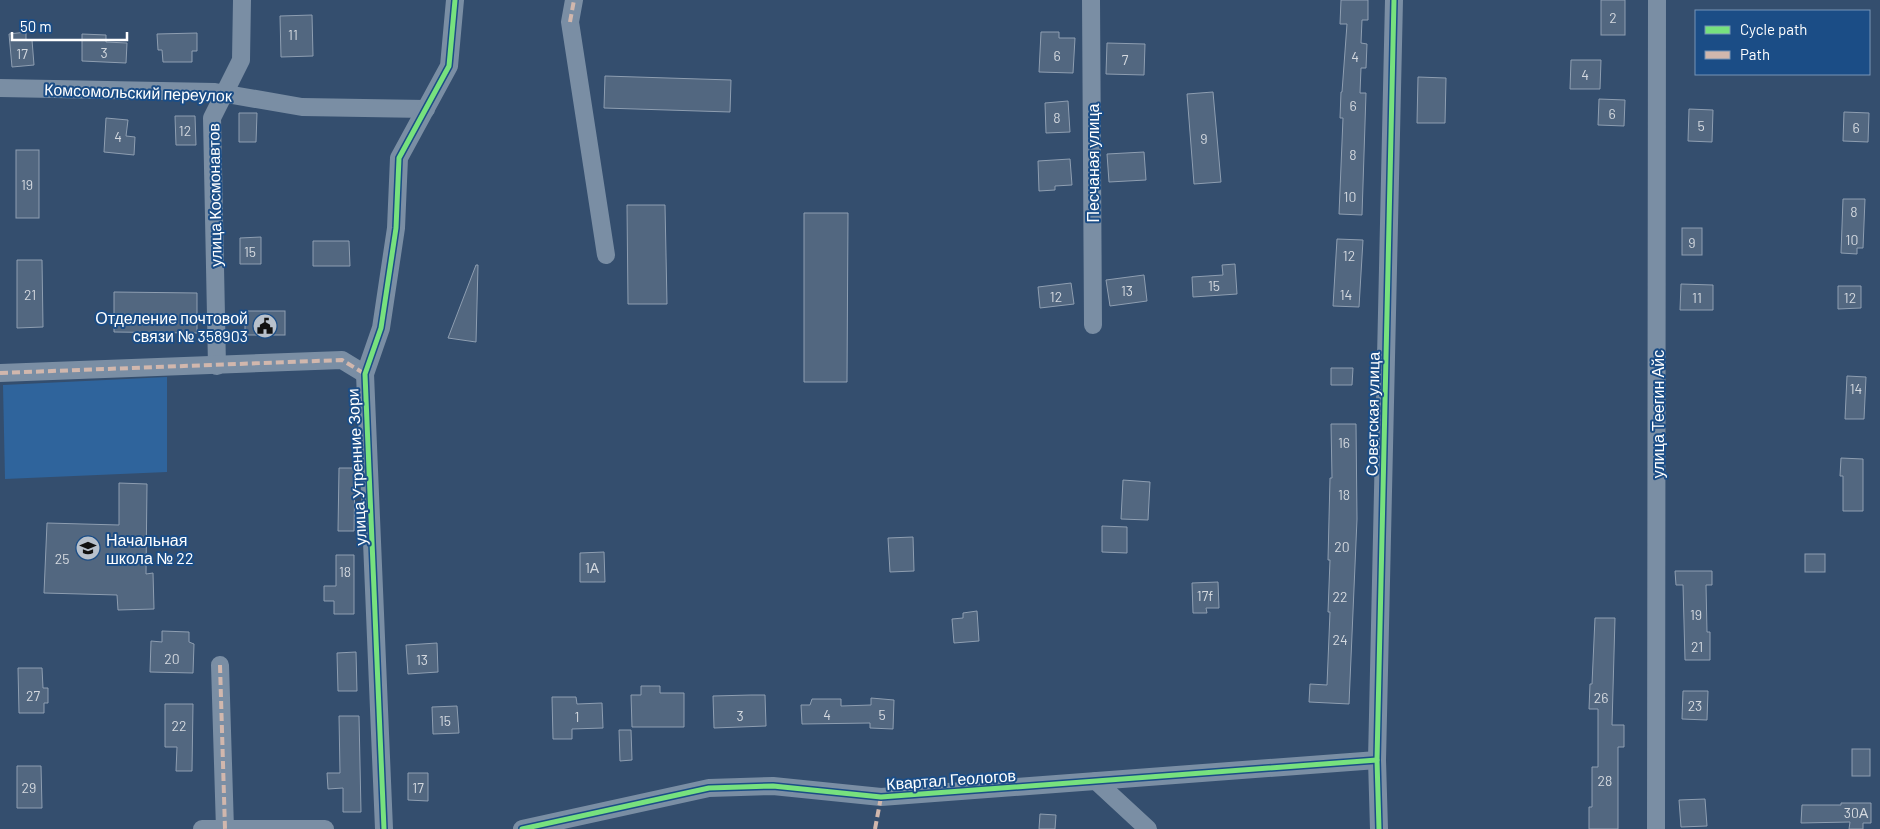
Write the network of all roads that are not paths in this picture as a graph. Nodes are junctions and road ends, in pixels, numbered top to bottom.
1 (242, 0) edge
2 (455, 0) edge
3 (574, 0) edge
4 (1091, 0) edge
5 (1394, 0) edge
6 (1657, 0) edge
7 (0, 88) edge
8 (224, 94) junction
9 (426, 109) junction
10 (606, 254) dead end
11 (1093, 325) dead end
12 (216, 366) junction
13 (0, 372) edge
14 (365, 374) junction
15 (220, 665) dead end
16 (1377, 760) junction
17 (1096, 781) junction
18 (202, 829) edge
19 (225, 829) edge
20 (325, 829) edge
21 (384, 829) edge
22 (528, 829) edge
23 (1148, 829) edge
24 (1379, 829) edge
25 (1656, 829) edge

1 - 8 street, улица Космонавтов
2 - 9 street, улица Утренние Зори
3 - 10 street
4 - 11 street, Песчаная улица
5 - 16 street, Советская улица
6 - 25 street, улица Теегин Айс
7 - 8 street, Комсомольский переулок
8 - 9 street, Комсомольский переулок
8 - 12 street, улица Космонавтов
9 - 14 street, улица Утренние Зори
12 - 13 street
12 - 14 street
14 - 21 street, улица Утренние Зори
15 - 19 street
16 - 17 street, Квартал Геологов
16 - 24 street, Советская улица
17 - 22 street, Квартал Геологов
17 - 23 street
18 - 19 street
19 - 20 street

